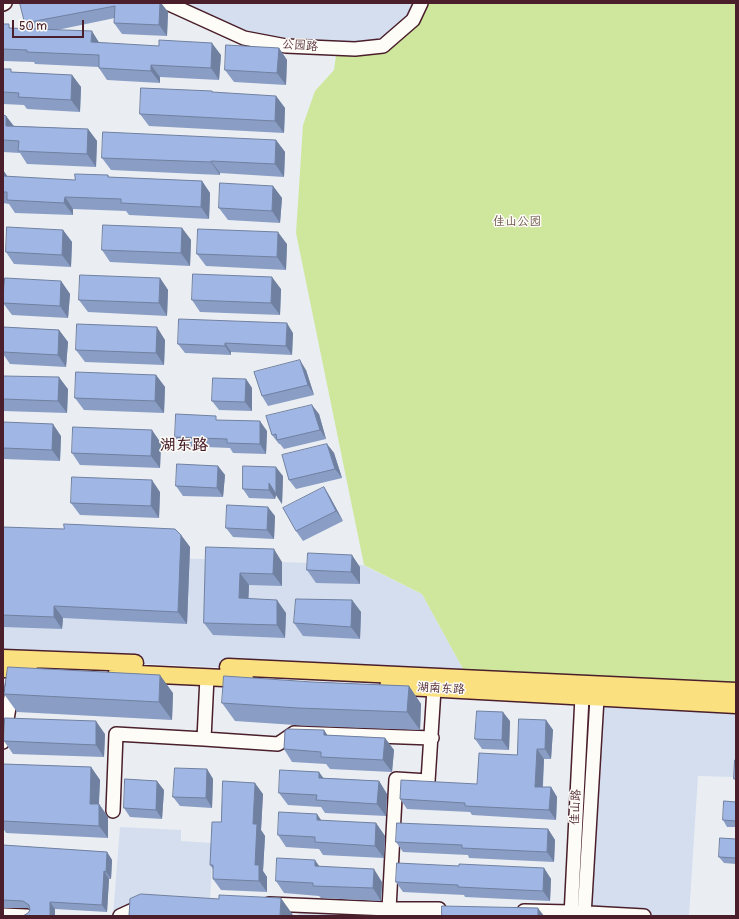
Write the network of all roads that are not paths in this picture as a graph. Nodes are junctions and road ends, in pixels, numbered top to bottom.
1 (167, 3) edge
2 (421, 3) edge
3 (6, 665) edge
4 (207, 677) junction
5 (434, 689) junction
6 (736, 691) edge
7 (589, 698) junction
8 (736, 705) edge
9 (432, 738) junction
10 (204, 739) junction
11 (3, 742) edge
12 (113, 811) dead end
13 (157, 900) edge
14 (257, 904) edge
15 (389, 909) junction
16 (455, 910) edge
17 (509, 911) edge
18 (439, 913) edge
19 (571, 914) edge
20 (584, 914) edge
21 (3, 915) edge
22 (27, 916) edge
23 (120, 916) edge
24 (644, 916) edge

1 - 2 street, 公园路
3 - 4 main road, 湖南东路
3 - 6 main road
3 - 11 street
4 - 5 main road, 湖南东路
4 - 10 street
5 - 7 main road, 湖南东路
5 - 9 street
7 - 8 main road, 湖南东路
7 - 19 street, 佳山路
7 - 20 street, 佳山路
9 - 10 street
9 - 15 street
10 - 12 street
13 - 23 street
14 - 15 street
15 - 18 street
16 - 18 street
17 - 19 street
19 - 20 street
20 - 24 street
21 - 22 street

